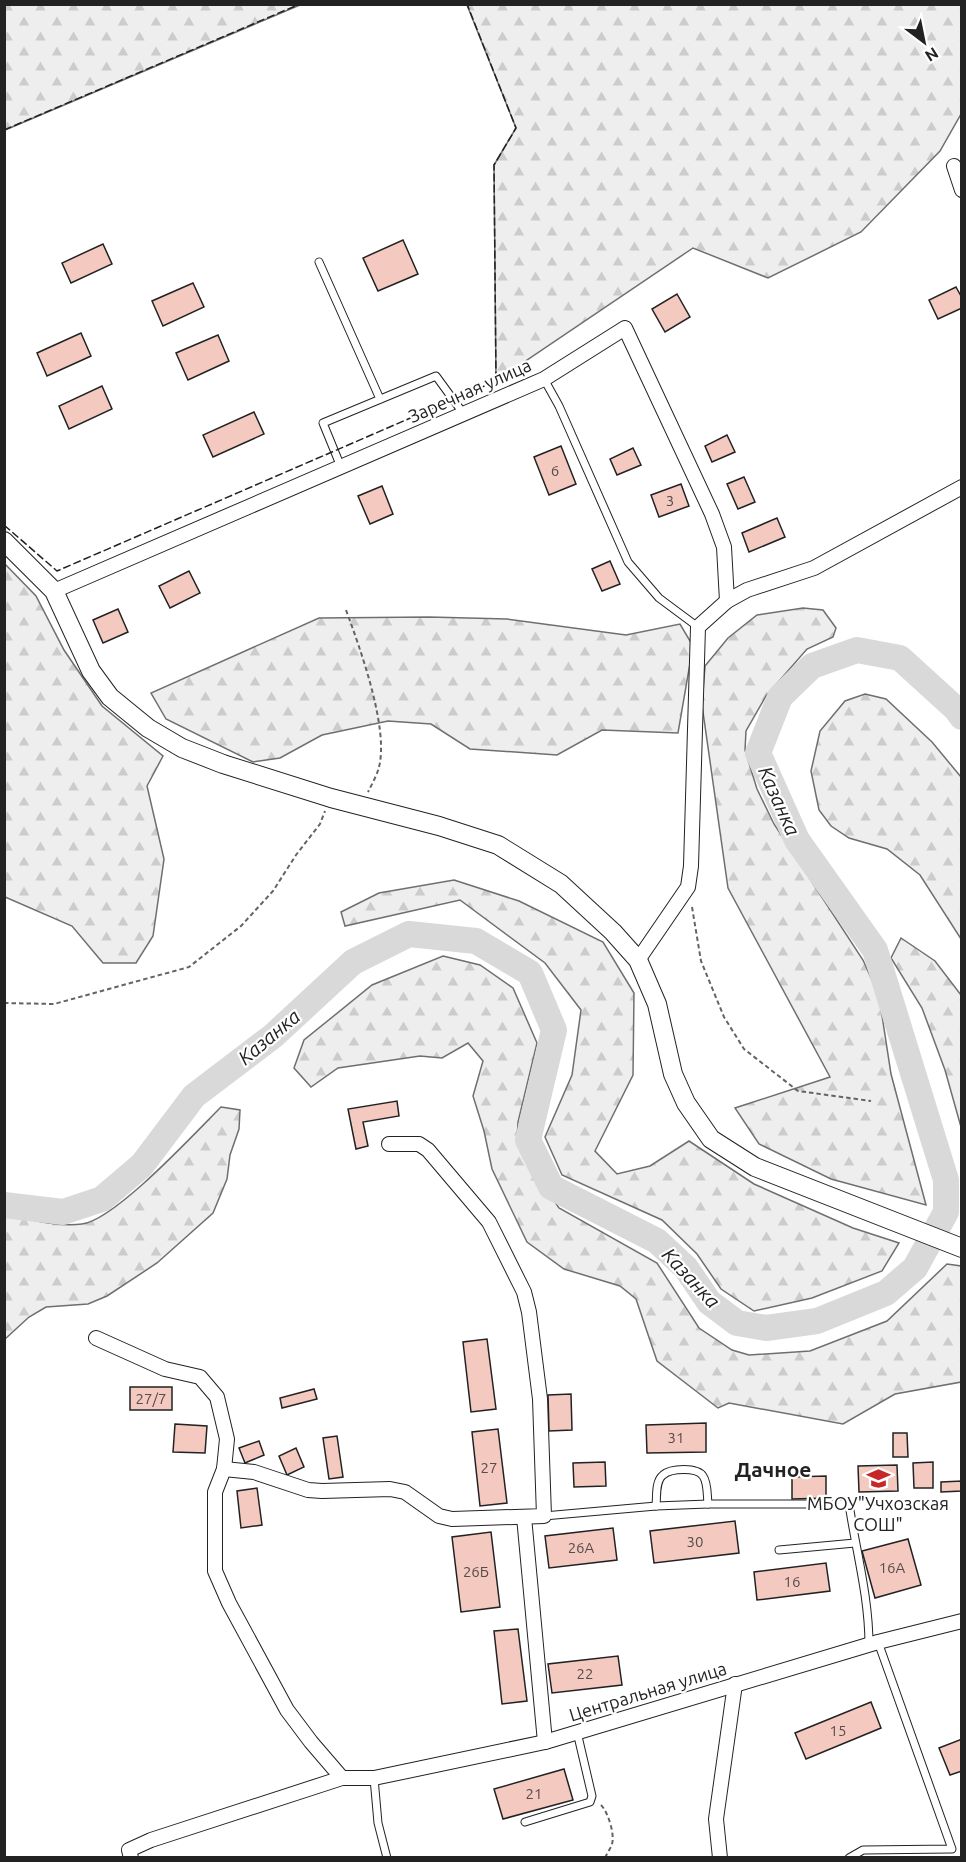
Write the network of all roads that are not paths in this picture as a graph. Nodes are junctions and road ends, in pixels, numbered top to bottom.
1 (954, 165) dead end
2 (962, 190) edge
3 (319, 262) dead end
4 (544, 379) junction
5 (380, 399) junction
6 (464, 413) junction
7 (340, 467) junction
8 (962, 487) edge
9 (4, 541) edge
10 (54, 591) junction
11 (727, 601) junction
12 (698, 627) junction
13 (638, 960) junction
14 (389, 1144) dead end
15 (962, 1248) edge
16 (96, 1338) dead end
17 (225, 1469) junction
18 (708, 1504) junction
19 (656, 1506) junction
20 (544, 1516) junction
21 (524, 1517) junction
22 (855, 1543) junction
23 (779, 1550) dead end
24 (962, 1621) edge
25 (873, 1644) junction
26 (735, 1684) junction
27 (577, 1732) junction
28 (545, 1742) junction
29 (342, 1778) junction
30 (374, 1778) junction
31 (525, 1822) dead end
32 (131, 1857) edge
33 (387, 1857) edge
34 (720, 1857) edge
35 (849, 1857) edge

1 - 2 street
3 - 5 lane
4 - 6 street, Заречная улица
4 - 11 street, Заречная улица
4 - 12 lane
5 - 6 lane
5 - 7 lane
6 - 7 street, Заречная улица
7 - 10 street, Заречная улица
8 - 11 street
9 - 10 street
10 - 13 street
11 - 12 street
12 - 13 street
13 - 15 street
14 - 20 street
16 - 17 street
17 - 21 street
17 - 29 street
18 - 19 lane
18 - 19 lane
18 - 22 lane
19 - 20 lane
20 - 21 street
21 - 28 street
22 - 23 lane
22 - 25 lane
24 - 25 street, Центральная улица
25 - 26 street, Центральная улица
25 - 35 lane
26 - 27 street, Центральная улица
26 - 34 street
27 - 28 street, Центральная улица
27 - 31 lane
28 - 30 street, Центральная улица
29 - 30 street, Центральная улица
29 - 32 street, Центральная улица
30 - 33 lane

